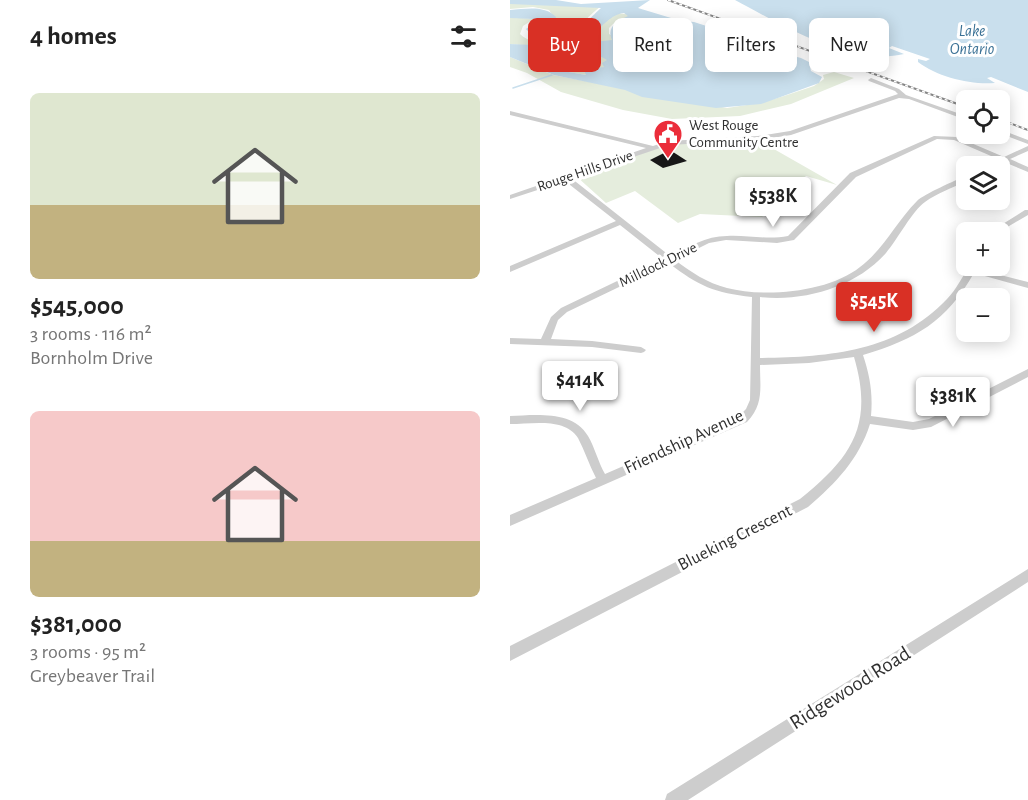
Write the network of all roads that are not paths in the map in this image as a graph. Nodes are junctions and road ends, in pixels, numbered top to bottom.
1 (871, 80) dead end
2 (904, 96) junction
3 (510, 113) edge
4 (956, 114) edge
5 (1010, 135) edge
6 (1028, 142) edge
7 (653, 148) junction
8 (1028, 148) edge
9 (995, 156) edge
10 (1010, 157) edge
11 (1010, 162) edge
12 (1028, 170) edge
13 (565, 177) junction
14 (956, 183) edge
15 (510, 197) edge
16 (1028, 212) edge
17 (620, 222) junction
18 (1010, 223) edge
19 (670, 260) junction
20 (510, 269) edge
21 (967, 276) edge
22 (998, 276) edge
23 (1028, 285) edge
24 (756, 295) junction
25 (545, 340) junction
26 (510, 341) edge
27 (641, 350) dead end
28 (858, 353) junction
29 (757, 362) junction
30 (1028, 373) edge
31 (866, 419) junction
32 (510, 420) edge
33 (603, 480) junction
34 (510, 520) edge
35 (1028, 575) edge
36 (510, 654) edge
37 (673, 800) edge

1 - 2 street
2 - 4 street
2 - 7 street, Rouge Hills Drive
3 - 7 street
5 - 6 street
7 - 13 street, Rouge Hills Drive
8 - 10 street
9 - 19 street, Milldock Drive
11 - 12 street
13 - 15 street, Rouge Hills Drive
13 - 17 street
14 - 24 street
16 - 18 street
17 - 19 street
17 - 20 street
19 - 24 street
19 - 25 street, Milldock Drive
21 - 28 street
22 - 23 street
24 - 29 street, Friendship Avenue
25 - 26 street
25 - 27 street
28 - 29 street
28 - 31 street, Blueking Crescent
29 - 33 street, Friendship Avenue
30 - 31 street
31 - 36 street, Blueking Crescent
32 - 33 street
33 - 34 street, Friendship Avenue
35 - 37 street, Ridgewood Road

